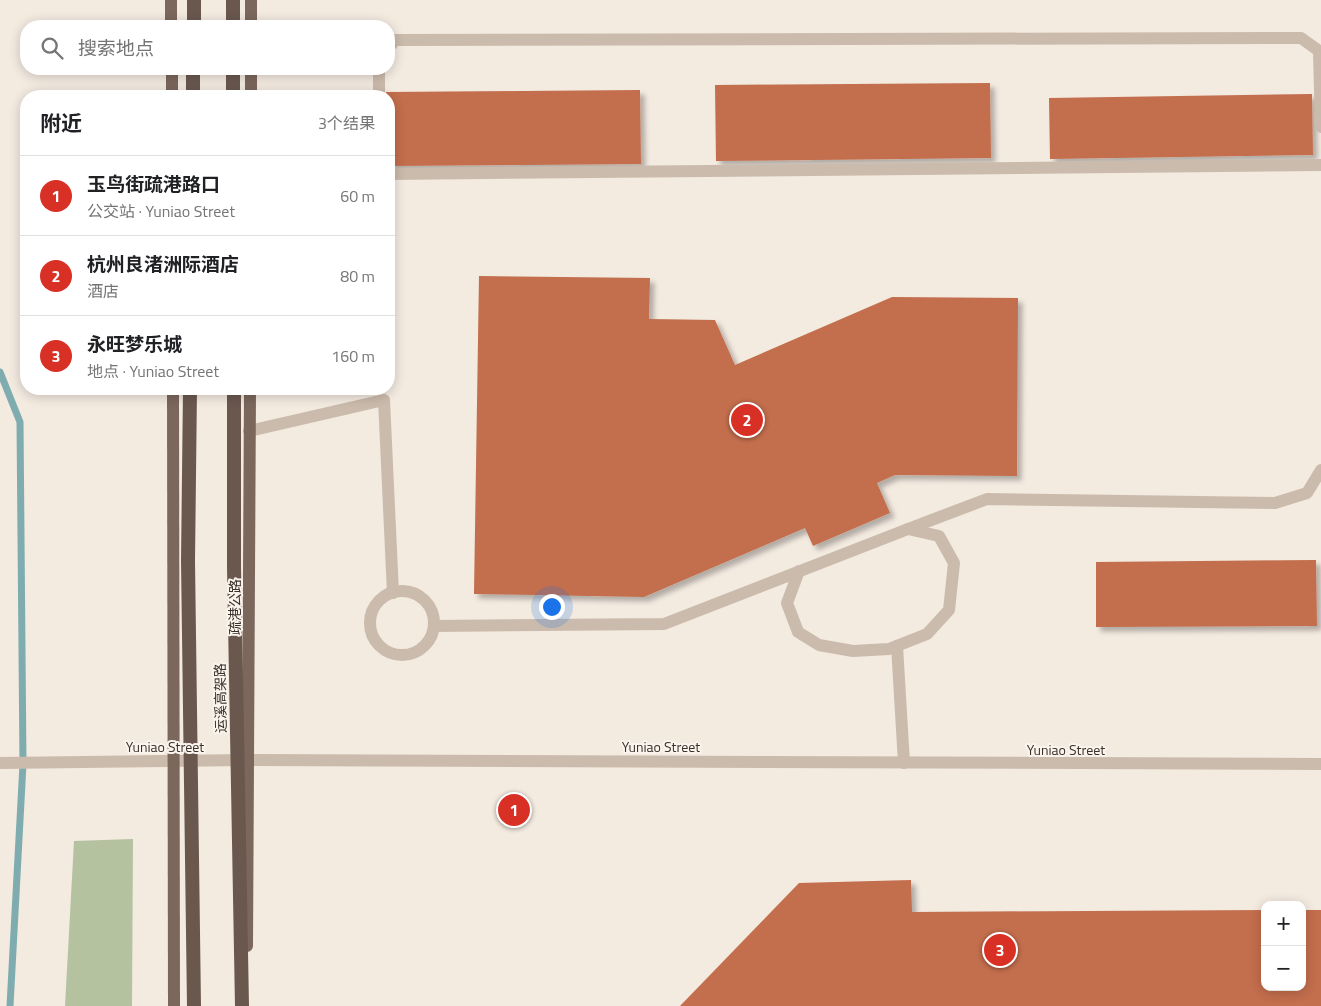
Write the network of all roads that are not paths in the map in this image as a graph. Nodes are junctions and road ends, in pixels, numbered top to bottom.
1 (171, 0) edge
2 (194, 0) edge
3 (233, 0) edge
4 (251, 0) edge
5 (171, 20) edge
6 (194, 20) edge
7 (233, 20) edge
8 (251, 20) edge
9 (395, 40) edge
10 (172, 75) edge
11 (193, 75) edge
12 (233, 75) edge
13 (251, 75) edge
14 (379, 75) edge
15 (172, 90) edge
16 (193, 90) edge
17 (233, 90) edge
18 (251, 90) edge
19 (379, 90) edge
20 (1321, 127) edge
21 (1321, 165) edge
22 (395, 174) edge
23 (173, 395) edge
24 (190, 395) edge
25 (234, 395) edge
26 (250, 395) edge
27 (380, 395) edge
28 (384, 395) edge
29 (249, 431) junction
30 (1321, 470) edge
31 (908, 529) junction
32 (799, 572) junction
33 (393, 593) junction
34 (434, 626) junction
35 (897, 646) junction
36 (248, 760) junction
37 (174, 761) junction
38 (0, 762) edge
39 (904, 763) junction
40 (1321, 764) edge
41 (174, 1006) edge
42 (194, 1006) edge
43 (242, 1006) edge
44 (247, 1006) edge

1 - 5 main road
2 - 6 highway
3 - 7 highway
4 - 8 main road
9 - 20 street
10 - 15 main road
11 - 16 highway
12 - 17 highway
13 - 18 main road
14 - 19 street
21 - 22 street
23 - 37 main road
24 - 42 highway, bridge
25 - 43 highway, 运溪高架路, bridge
26 - 29 main road, 疏港公路
27 - 29 street
28 - 33 street
29 - 36 main road, 疏港公路
30 - 31 street
31 - 32 street
31 - 35 street
32 - 34 street
32 - 35 street
33 - 34 street
33 - 34 street
35 - 39 street
36 - 37 street, Yuniao Street
36 - 39 street, Yuniao Street
36 - 44 main road, 疏港公路
37 - 38 street, Yuniao Street
37 - 41 main road
39 - 40 street, Yuniao Street

